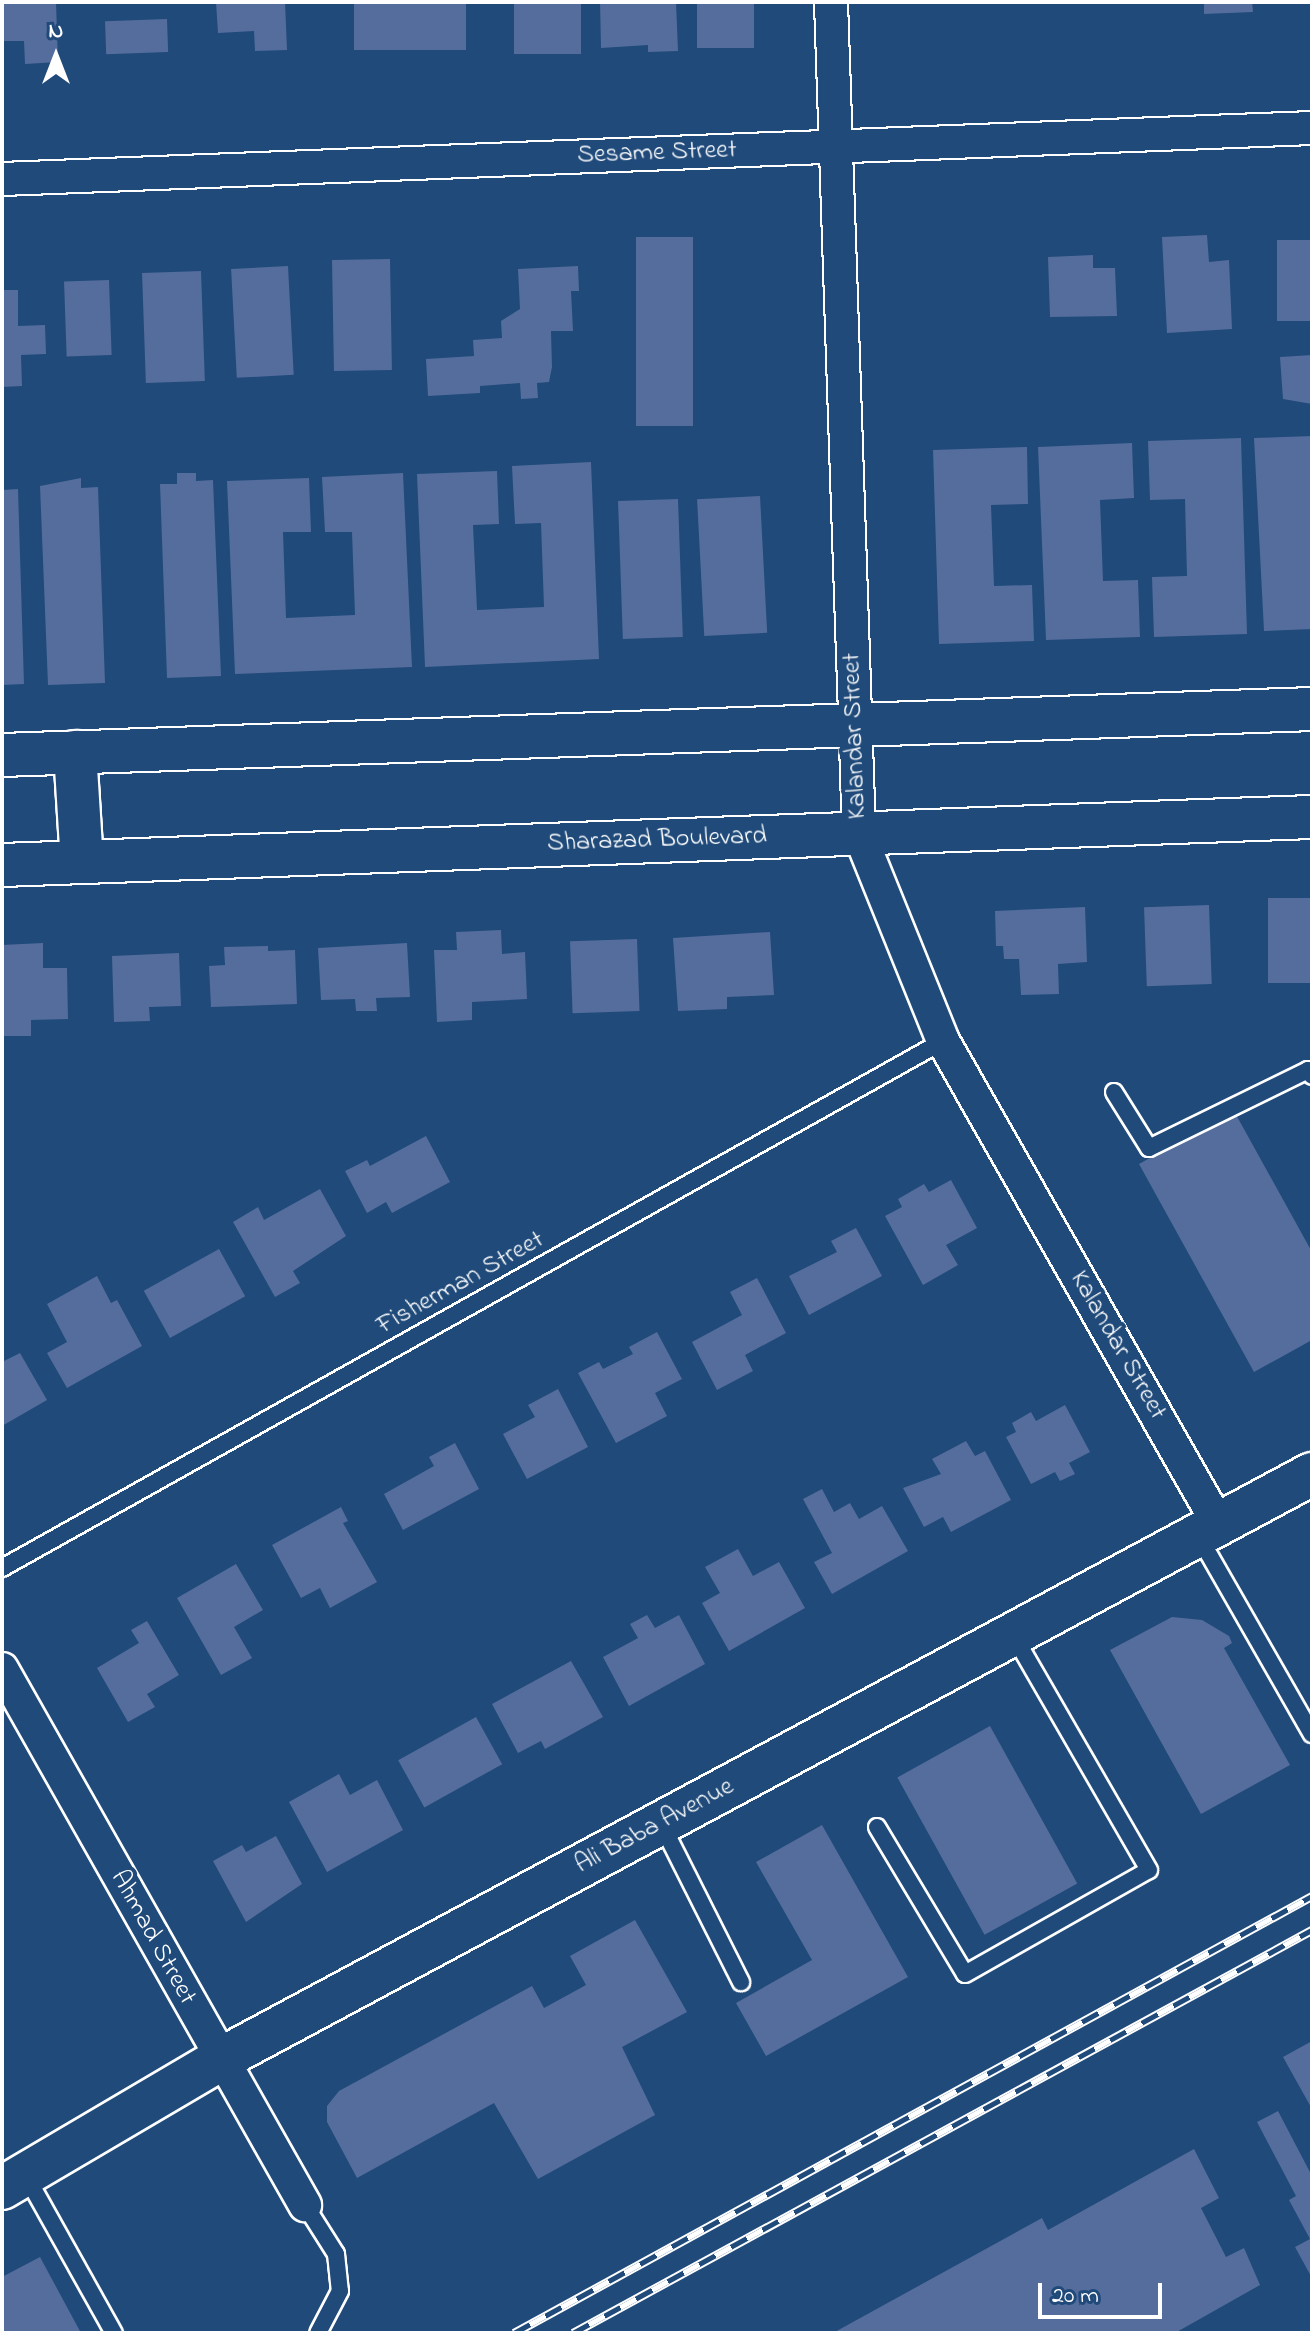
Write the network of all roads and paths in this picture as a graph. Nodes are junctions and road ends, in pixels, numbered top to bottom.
1 (831, 2) edge
2 (1312, 128) edge
3 (836, 147) junction
4 (2, 179) edge
5 (1312, 709) edge
6 (856, 724) junction
7 (75, 752) junction
8 (2, 755) edge
9 (1312, 817) edge
10 (859, 833) junction
11 (82, 862) junction
12 (2, 865) edge
13 (943, 1041) junction
14 (1312, 1076) edge
15 (1114, 1092) dead end
16 (1312, 1474) edge
17 (1208, 1530) junction
18 (2, 1568) edge
19 (1013, 1635) junction
20 (2, 1669) edge
21 (1312, 1734) edge
22 (661, 1824) junction
23 (877, 1827) dead end
24 (741, 1982) dead end
25 (219, 2060) junction
26 (13, 2181) edge
27 (305, 2205) joint
28 (114, 2333) edge
29 (318, 2333) edge

1 - 3 street, Kalandar Street
2 - 3 street, Sesame Street
3 - 4 street, Sesame Street
3 - 6 street, Kalandar Street
5 - 6 street
6 - 7 street
6 - 10 street, Kalandar Street
7 - 8 street
7 - 11 street
9 - 10 street, Sharazad Boulevard
10 - 11 street, Sharazad Boulevard
10 - 13 street, Kalandar Street
11 - 12 street, Sharazad Boulevard
13 - 17 street, Kalandar Street
13 - 18 lane, Fisherman Street
14 - 15 lane
16 - 17 street, Ali Baba Avenue
17 - 19 street, Ali Baba Avenue
17 - 21 lane
19 - 22 street, Ali Baba Avenue
19 - 23 lane
20 - 25 street, Ahmad Street
22 - 24 lane
22 - 25 street, Ali Baba Avenue
25 - 26 street, Ali Baba Avenue
25 - 27 street, Ahmad Street
26 - 28 lane
27 - 29 lane

